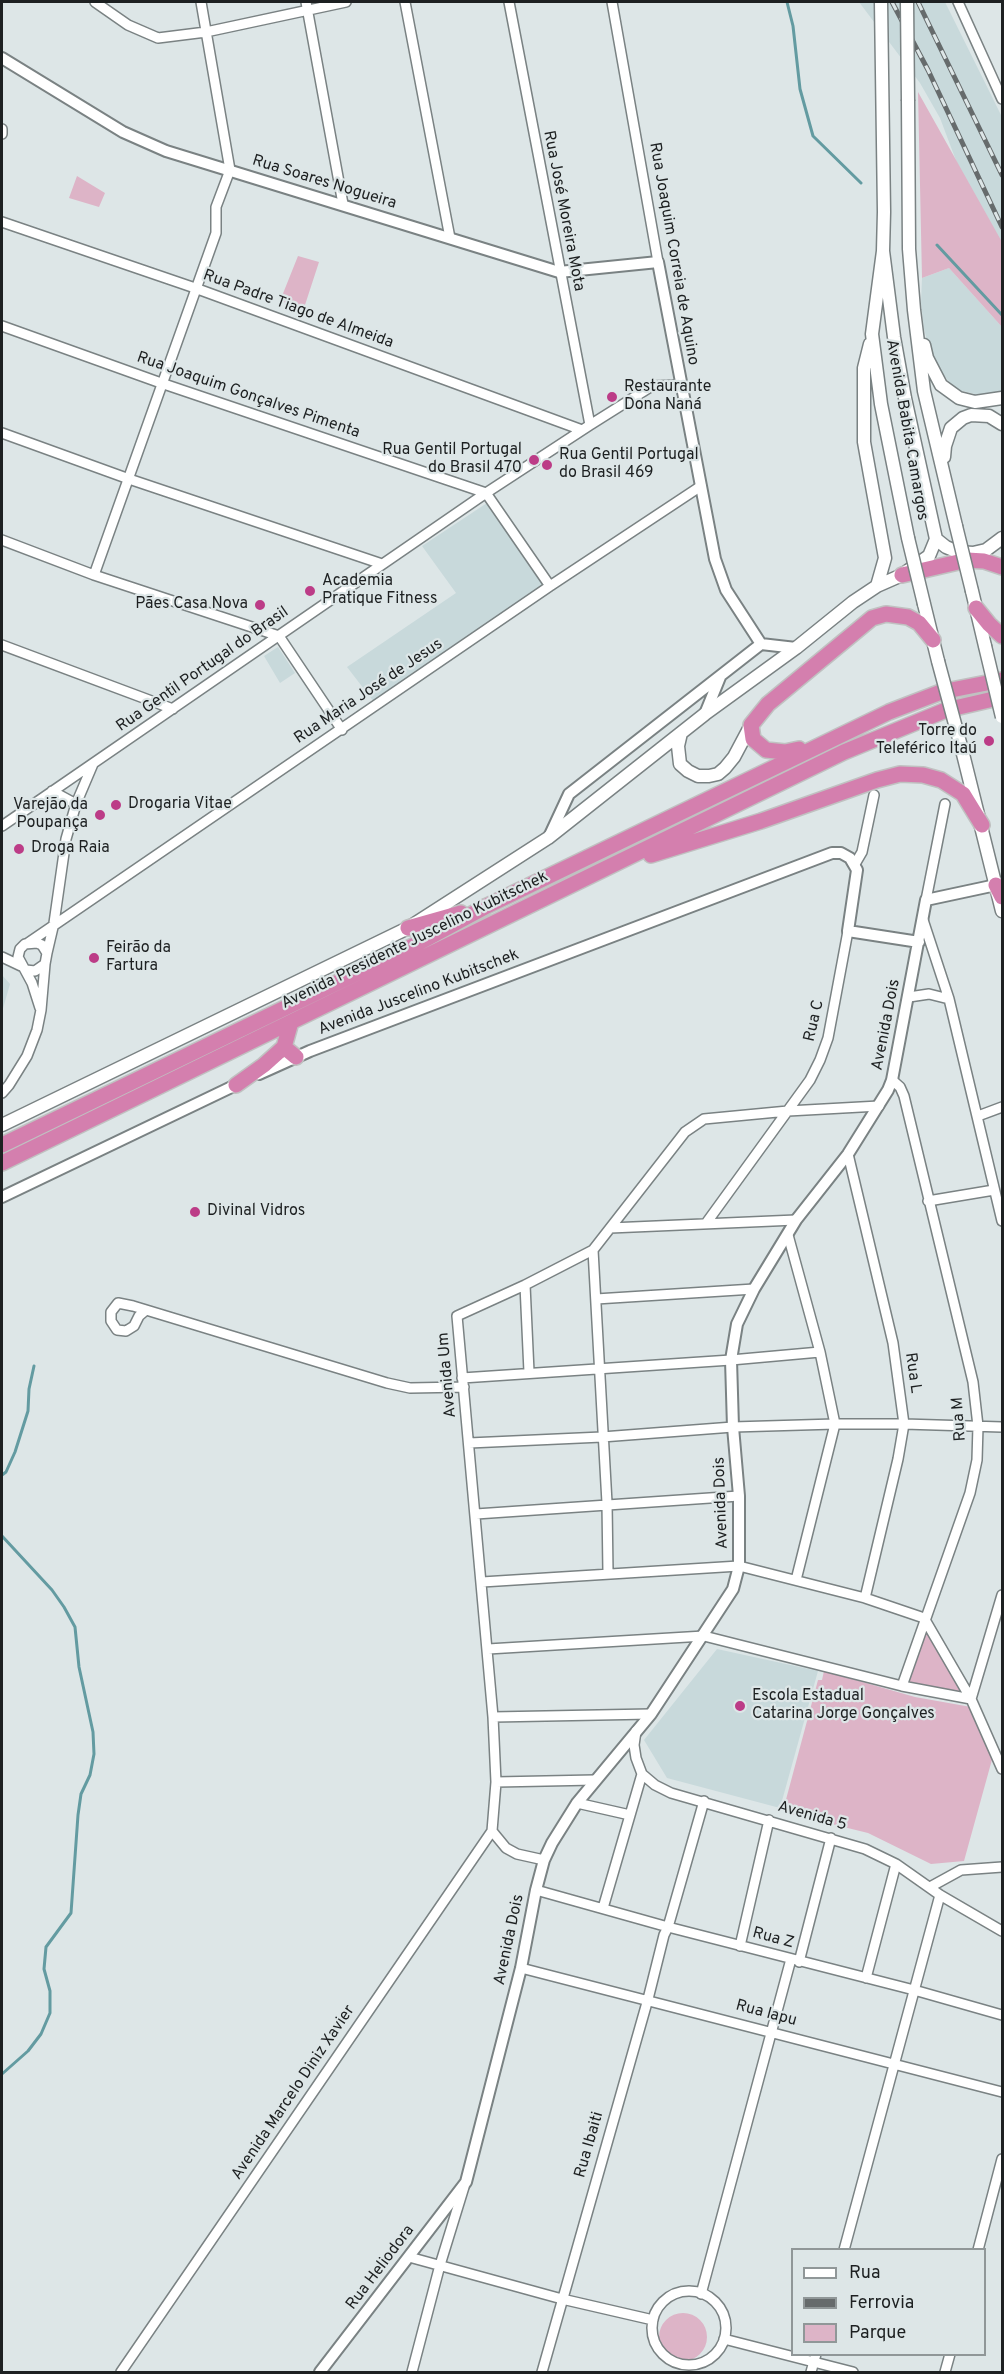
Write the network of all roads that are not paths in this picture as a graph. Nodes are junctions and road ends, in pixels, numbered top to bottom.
1 (95, 2) edge
2 (201, 2) edge
3 (346, 2) edge
4 (405, 2) edge
5 (509, 2) edge
6 (612, 2) edge
7 (881, 2) edge
8 (907, 2) edge
9 (958, 2) edge
10 (306, 5) edge
11 (206, 32) junction
12 (2, 58) edge
13 (1002, 99) edge
14 (230, 170) junction
15 (343, 204) junction
16 (2, 222) edge
17 (450, 238) junction
18 (883, 251) junction
19 (658, 262) junction
20 (559, 272) junction
21 (195, 288) junction
22 (914, 310) junction
23 (2, 326) edge
24 (872, 334) junction
25 (161, 383) junction
26 (682, 385) junction
27 (1002, 398) edge
28 (1002, 424) edge
29 (586, 428) junction
30 (2, 433) edge
31 (944, 470) junction
32 (129, 480) junction
33 (701, 486) junction
34 (486, 493) junction
35 (1002, 538) edge
36 (936, 539) junction
37 (2, 540) edge
38 (382, 564) junction
39 (1002, 567) edge
40 (94, 575) junction
41 (902, 575) junction
42 (550, 586) junction
43 (877, 586) junction
44 (976, 608) junction
45 (279, 636) junction
46 (1002, 636) edge
47 (933, 640) junction
48 (760, 644) junction
49 (2, 645) edge
50 (796, 648) junction
51 (720, 677) junction
52 (1002, 680) edge
53 (1002, 697) edge
54 (173, 710) junction
55 (705, 714) junction
56 (1002, 717) edge
57 (751, 725) junction
58 (342, 730) junction
59 (681, 733) junction
60 (834, 738) junction
61 (93, 764) junction
62 (52, 791) junction
63 (874, 795) dead end
64 (76, 804) junction
65 (945, 804) dead end
66 (982, 825) junction
67 (2, 826) edge
68 (548, 838) junction
69 (855, 864) junction
70 (607, 868) junction
71 (999, 891) edge
72 (926, 900) junction
73 (487, 906) junction
74 (1002, 911) edge
75 (923, 920) junction
76 (54, 923) junction
77 (408, 928) junction
78 (848, 931) junction
79 (919, 942) junction
80 (24, 946) junction
81 (47, 953) junction
82 (2, 956) edge
83 (45, 964) junction
84 (23, 968) junction
85 (909, 997) junction
86 (949, 999) junction
87 (41, 1010) junction
88 (291, 1022) junction
89 (284, 1047) junction
90 (296, 1057) junction
91 (892, 1080) junction
92 (236, 1084) junction
93 (2, 1093) edge
94 (879, 1106) junction
95 (1002, 1107) edge
96 (788, 1111) junction
97 (978, 1116) junction
98 (3, 1124) edge
99 (2, 1145) edge
100 (848, 1154) junction
101 (2, 1163) edge
102 (994, 1190) junction
103 (2, 1197) edge
104 (928, 1201) junction
105 (796, 1220) junction
106 (1002, 1221) edge
107 (707, 1222) junction
108 (610, 1228) junction
109 (788, 1235) junction
110 (593, 1250) junction
111 (525, 1285) junction
112 (754, 1289) junction
113 (596, 1299) junction
114 (146, 1310) junction
115 (820, 1352) junction
116 (731, 1360) junction
117 (598, 1368) junction
118 (529, 1372) junction
119 (463, 1382) junction
120 (835, 1424) junction
121 (904, 1424) junction
122 (978, 1426) junction
123 (733, 1427) junction
124 (1002, 1428) edge
125 (602, 1437) junction
126 (469, 1443) junction
127 (739, 1496) junction
128 (607, 1503) junction
129 (476, 1514) junction
130 (739, 1566) junction
131 (608, 1573) junction
132 (796, 1580) junction
133 (482, 1582) junction
134 (1002, 1595) edge
135 (865, 1598) junction
136 (924, 1618) junction
137 (704, 1636) junction
138 (488, 1649) junction
139 (902, 1686) junction
140 (971, 1699) junction
141 (651, 1713) junction
142 (493, 1717) junction
143 (636, 1731) junction
144 (1002, 1769) edge
145 (642, 1774) junction
146 (595, 1780) junction
147 (496, 1782) junction
148 (704, 1801) junction
149 (577, 1803) junction
150 (630, 1815) junction
151 (769, 1820) junction
152 (492, 1831) junction
153 (831, 1838) junction
154 (544, 1860) junction
155 (896, 1864) junction
156 (1002, 1867) edge
157 (930, 1887) junction
158 (536, 1890) junction
159 (940, 1894) junction
160 (603, 1908) junction
161 (668, 1927) junction
162 (1002, 1931) edge
163 (740, 1946) junction
164 (795, 1960) junction
165 (521, 1968) junction
166 (866, 1978) junction
167 (914, 1990) junction
168 (648, 1999) junction
169 (1002, 2015) edge
170 (772, 2031) junction
171 (896, 2063) junction
172 (1002, 2092) edge
173 (1002, 2159) edge
174 (466, 2182) junction
175 (845, 2248) edge
176 (979, 2248) edge
177 (409, 2256) junction
178 (440, 2265) junction
179 (701, 2294) junction
180 (561, 2299) junction
181 (653, 2320) junction
182 (724, 2339) junction
183 (791, 2353) edge
184 (950, 2356) edge
185 (815, 2358) edge
186 (682, 2369) edge
187 (121, 2373) edge
188 (320, 2373) edge
189 (412, 2373) edge
190 (542, 2373) edge
191 (811, 2373) edge
192 (853, 2373) edge
193 (945, 2373) edge

1 - 11 street
2 - 11 street
3 - 10 street
4 - 17 street
5 - 20 street, Rua José Moreira Mota
6 - 19 street, Rua Joaquim Correia de Aquino
7 - 18 main road, Avenida Babita Camargos
8 - 22 main road, Avenida Babita Camargos, bridge
9 - 13 street
10 - 11 street
10 - 15 street
11 - 14 street
12 - 14 street, Rua Soares Nogueira
14 - 15 street, Rua Soares Nogueira
14 - 21 street
15 - 17 street, Rua Soares Nogueira
16 - 21 street, Rua Padre Tiago de Almeida
17 - 20 street, Rua Soares Nogueira
18 - 24 main road, Avenida Babita Camargos
18 - 36 main road
19 - 20 street, Rua Soares Nogueira
19 - 26 street, Rua Joaquim Correia de Aquino
20 - 29 street, Rua José Moreira Mota
21 - 25 street
21 - 29 street, Rua Padre Tiago de Almeida
22 - 27 main road
22 - 31 main road, Avenida Babita Camargos
23 - 25 street, Rua Joaquim Gonçalves Pimenta
24 - 43 main road
24 - 47 main road, Avenida Babita Camargos, bridge
25 - 32 street
25 - 34 street, Rua Joaquim Gonçalves Pimenta
26 - 29 street, Rua Gentil Portugal do Brasil
26 - 33 street, Rua Joaquim Correia de Aquino
28 - 31 main road
29 - 34 street, Rua Gentil Portugal do Brasil
30 - 32 street
31 - 44 main road, Avenida Babita Camargos, bridge
32 - 38 street
32 - 40 street
33 - 42 street, Rua Maria José de Jesus
33 - 48 street, Rua Joaquim Correia de Aquino
34 - 38 street, Rua Gentil Portugal do Brasil
34 - 42 street
35 - 36 main road
36 - 41 main road, Avenida Presidente Juscelino Kubitschek
37 - 40 street
38 - 45 street, Rua Gentil Portugal do Brasil
39 - 41 highway
40 - 45 street
41 - 43 main road, Avenida Presidente Juscelino Kubitschek
42 - 58 street, Rua Maria José de Jesus
43 - 50 main road, Avenida Presidente Juscelino Kubitschek
44 - 46 highway
44 - 56 main road, Avenida Babita Camargos, bridge
45 - 54 street, Rua Gentil Portugal do Brasil
45 - 58 street
47 - 57 highway
47 - 66 main road, Avenida Babita Camargos, bridge
48 - 50 street
48 - 51 street
49 - 54 street
50 - 55 main road, Avenida Presidente Juscelino Kubitschek
51 - 55 street
51 - 68 street
52 - 60 highway
53 - 70 highway, Avenida Presidente Juscelino Kubitschek
54 - 61 street, Rua Gentil Portugal do Brasil
55 - 59 main road, Avenida Presidente Juscelino Kubitschek
57 - 59 main road
57 - 60 highway
58 - 76 street, Rua Maria José de Jesus
59 - 68 main road, Avenida Presidente Juscelino Kubitschek
60 - 73 highway, Avenida Presidente Juscelino Kubitschek
61 - 62 street, Rua Gentil Portugal do Brasil
61 - 64 street
62 - 64 street
62 - 67 street, Rua Gentil Portugal do Brasil
63 - 69 street, Rua C
64 - 76 street
65 - 72 street, Avenida Dois
66 - 70 highway
66 - 71 main road, Avenida Babita Camargos
68 - 77 main road, Avenida Presidente Juscelino Kubitschek
69 - 78 street, Rua C
69 - 90 street, Avenida Juscelino Kubitschek
70 - 88 highway, Avenida Presidente Juscelino Kubitschek
71 - 72 street
71 - 74 main road, Avenida Babita Camargos
72 - 75 street, Avenida Dois
73 - 77 highway
73 - 99 highway, Avenida Presidente Juscelino Kubitschek
75 - 79 street, Avenida Dois
75 - 86 street
76 - 80 street
76 - 81 street
77 - 98 main road, Avenida Presidente Juscelino Kubitschek
78 - 79 street
78 - 96 street, Rua C
79 - 85 street, Avenida Dois
80 - 81 street
80 - 82 street
80 - 84 street
81 - 83 street
82 - 84 street
83 - 84 street
83 - 87 street
84 - 87 street
85 - 86 street
85 - 91 street, Avenida Dois
86 - 97 street
87 - 93 street
88 - 89 highway
88 - 101 highway, Avenida Presidente Juscelino Kubitschek
89 - 90 highway
89 - 92 highway
90 - 92 street, Avenida Juscelino Kubitschek
91 - 94 street, Avenida Dois
91 - 104 street, Rua M
92 - 103 street, Avenida Juscelino Kubitschek
94 - 96 street, Avenida Um
94 - 100 street, Avenida Dois
95 - 97 street
96 - 107 street, Rua C
96 - 108 street, Avenida Um
97 - 102 street
100 - 105 street, Avenida Dois
100 - 121 street, Rua L
102 - 104 street
102 - 106 street
104 - 122 street, Rua M
105 - 107 street
105 - 109 street, Avenida Dois
107 - 108 street
108 - 110 street, Avenida Um
109 - 112 street, Avenida Dois
109 - 115 street
110 - 111 street, Avenida Um
110 - 113 street
111 - 118 street
111 - 119 street, Avenida Um
112 - 113 street
112 - 116 street, Avenida Dois
113 - 117 street
114 - 114 street
114 - 119 street
115 - 116 street
115 - 120 street
116 - 117 street
116 - 123 street, Avenida Dois
117 - 118 street
117 - 125 street
118 - 119 street
119 - 126 street, Avenida Um
120 - 121 street
120 - 123 street
120 - 132 street
121 - 122 street
121 - 135 street, Rua L
122 - 124 street
122 - 136 street, Rua M
123 - 125 street
123 - 127 street, Avenida Dois
125 - 126 street
125 - 128 street
126 - 129 street, Avenida Um
127 - 128 street
127 - 130 street, Avenida Dois
128 - 129 street
128 - 131 street
129 - 133 street, Avenida Um
130 - 131 street
130 - 132 street
130 - 137 street, Avenida Dois
131 - 133 street
132 - 135 street
133 - 138 street, Avenida Um
134 - 140 street
135 - 136 street
136 - 139 street, Rua M
136 - 140 street
137 - 138 street
137 - 139 street
137 - 141 street, Avenida Dois
138 - 142 street, Avenida Um
139 - 140 street
140 - 144 street
141 - 142 street
141 - 143 street, Avenida Dois
142 - 147 street, Avenida Um
143 - 145 street
143 - 146 street, Avenida Dois
145 - 148 street, Avenida 5
145 - 150 street
146 - 147 street
146 - 149 street, Avenida Dois
147 - 152 street, Avenida Um
148 - 151 street, Avenida 5
148 - 161 street, Rua Ibaiti
149 - 150 street
149 - 154 street, Avenida Dois
150 - 160 street
151 - 153 street, Avenida 5
151 - 163 street
152 - 154 street
152 - 187 street, Avenida Marcelo Diniz Xavier
153 - 155 street, Avenida 5
153 - 164 street
154 - 158 street, Avenida Dois
155 - 157 street, Avenida 5
155 - 166 street
156 - 157 street
157 - 159 street, Avenida 5
158 - 160 street, Rua Z
158 - 165 street, Avenida Dois
159 - 162 street, Avenida 5
159 - 167 street
160 - 161 street, Rua Z
161 - 163 street, Rua Z
161 - 168 street, Rua Ibaiti
163 - 164 street, Rua Z
164 - 166 street, Rua Z
164 - 170 street
165 - 168 street, Rua Iapu
165 - 174 street, Avenida Dois
166 - 167 street, Rua Z
167 - 169 street, Rua Z
167 - 171 street
168 - 170 street, Rua Iapu
168 - 180 street, Rua Ibaiti
170 - 171 street, Rua Iapu
170 - 179 street
171 - 172 street, Rua Iapu
171 - 175 street
173 - 176 street
174 - 177 street, Rua Heliodora
174 - 178 street
177 - 178 street
177 - 188 street, Rua Heliodora
178 - 180 street
178 - 189 street
179 - 181 street
179 - 182 street
180 - 181 street
180 - 190 street, Rua Ibaiti
181 - 186 street
182 - 183 street
182 - 186 street
184 - 193 street
185 - 191 street
185 - 192 street

